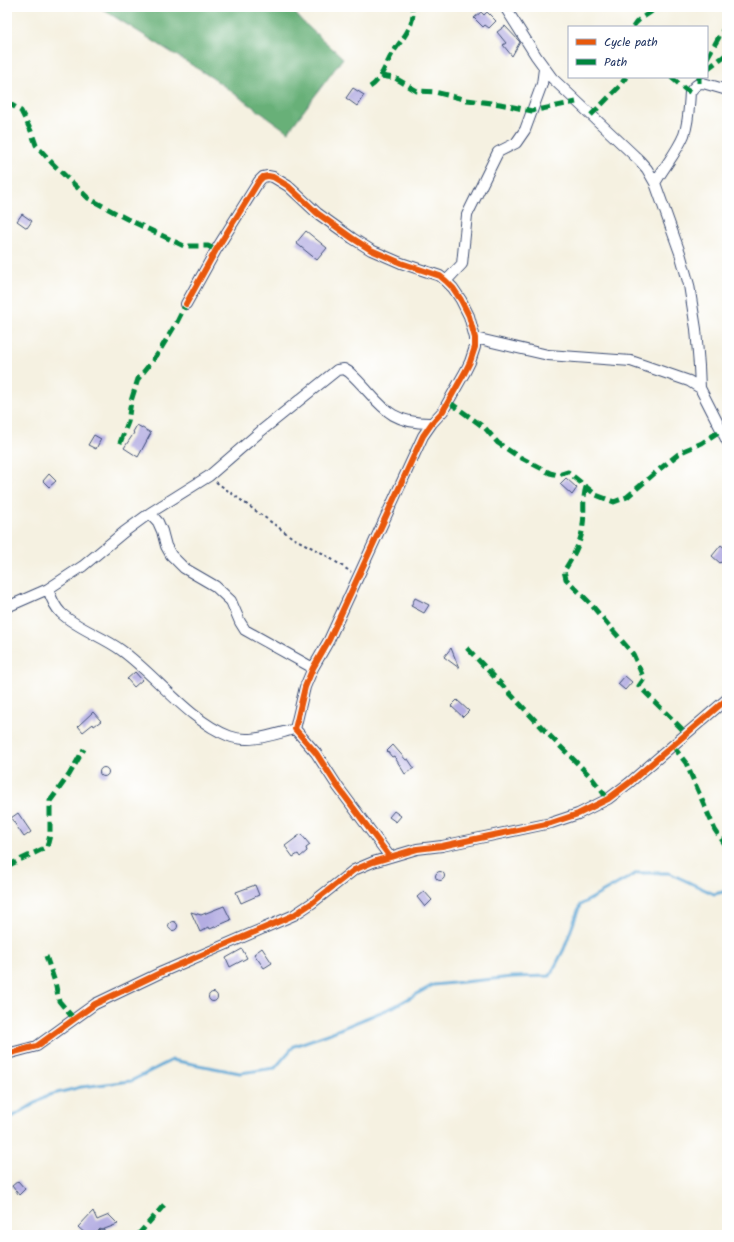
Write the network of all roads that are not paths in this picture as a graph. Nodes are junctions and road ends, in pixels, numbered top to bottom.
1 (505, 7) edge
2 (544, 69) junction
3 (727, 90) edge
4 (655, 183) junction
5 (446, 281) junction
6 (186, 304) dead end
7 (475, 338) junction
8 (700, 388) junction
9 (432, 423) junction
10 (727, 441) edge
11 (150, 513) junction
12 (48, 589) junction
13 (7, 607) edge
14 (313, 668) junction
15 (727, 699) edge
16 (295, 729) junction
17 (390, 857) junction
18 (7, 1054) edge

1 - 2 street
2 - 4 street
2 - 5 street
3 - 4 street
4 - 8 street
5 - 6 street
5 - 7 street
7 - 8 street
7 - 9 street
8 - 10 street
9 - 11 street
9 - 14 street
11 - 12 street
11 - 14 street
12 - 13 street
12 - 16 street
14 - 16 street
15 - 17 street
16 - 17 street
17 - 18 street

